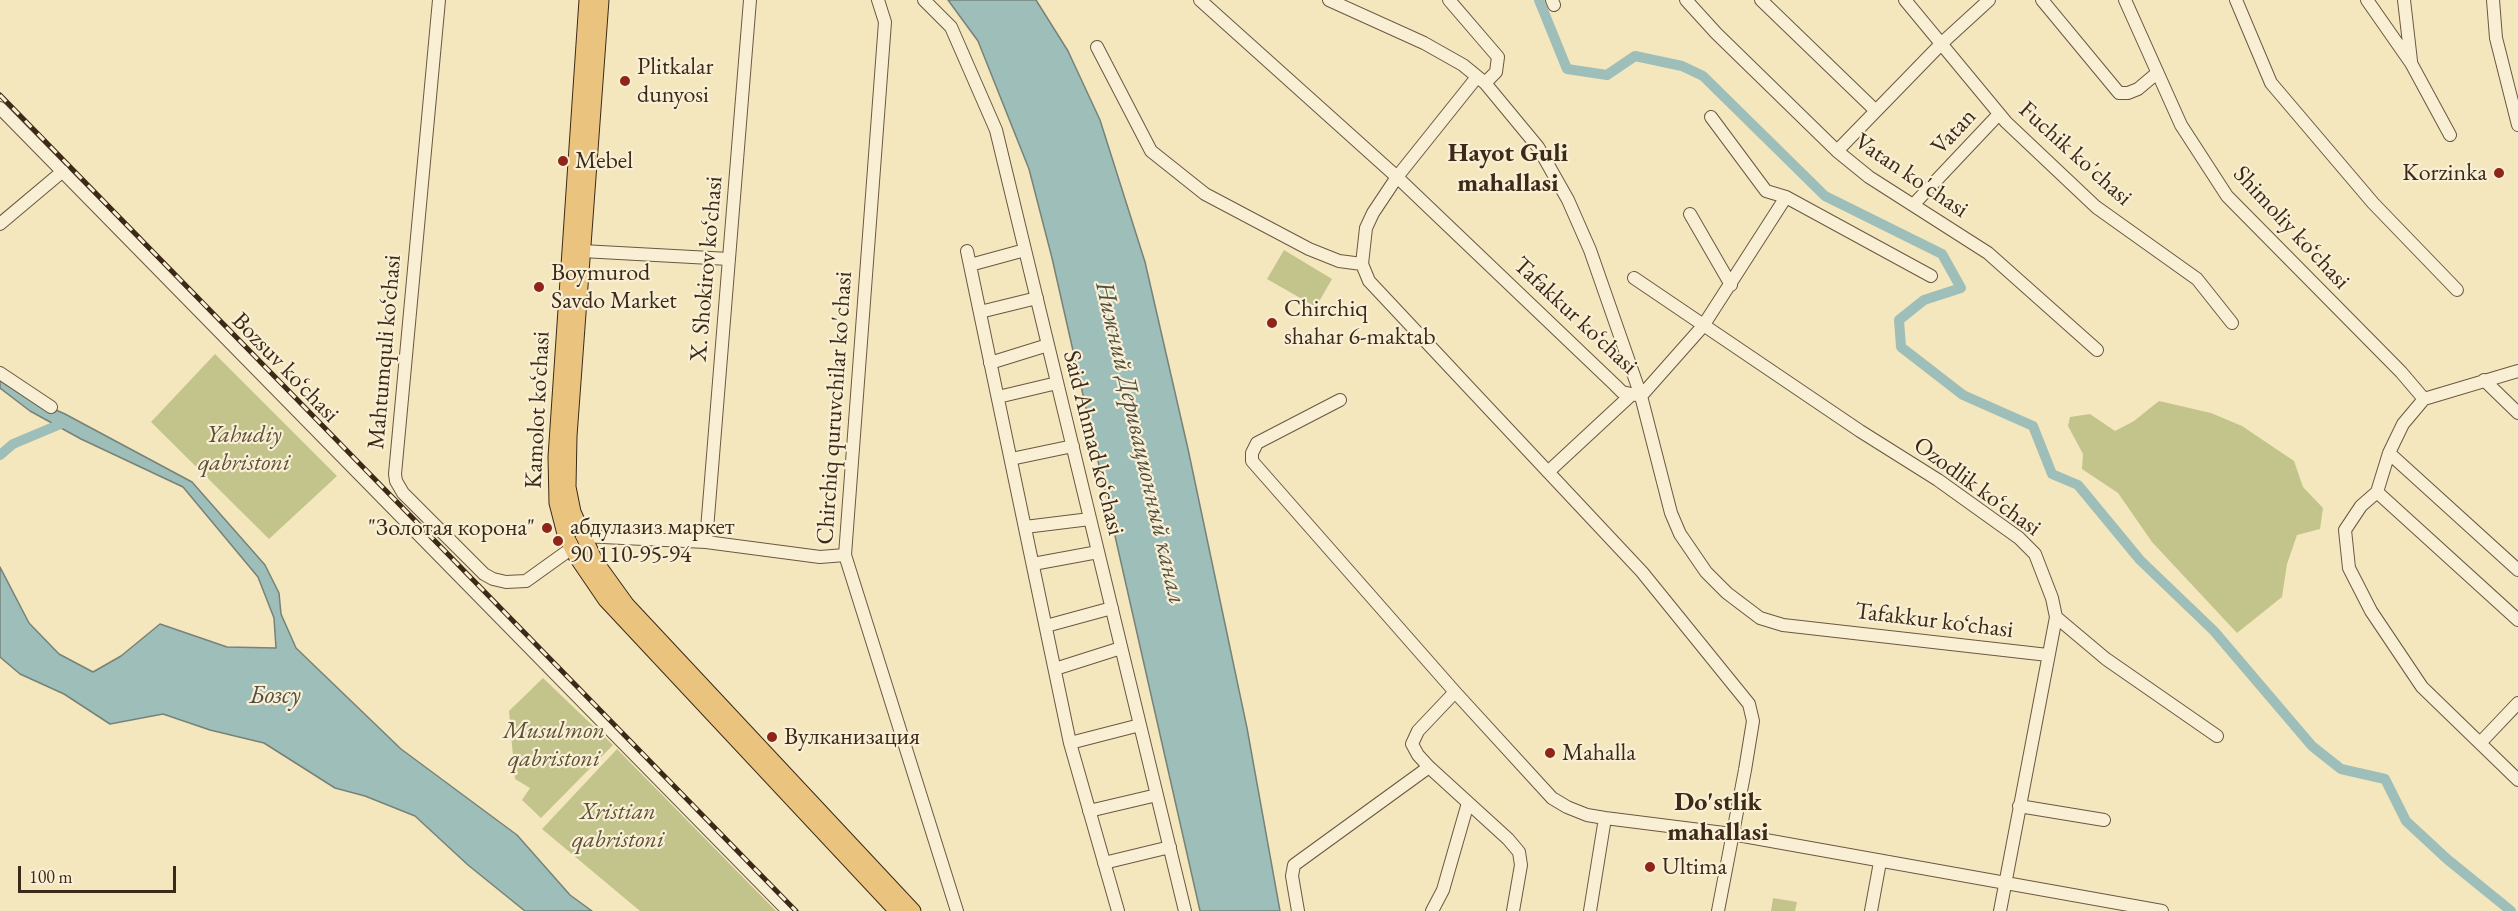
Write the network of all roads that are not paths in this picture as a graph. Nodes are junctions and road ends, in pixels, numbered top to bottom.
1 (439, 0) edge
2 (586, 0) edge
3 (601, 0) edge
4 (750, 0) edge
5 (878, 0) edge
6 (924, 0) edge
7 (1200, 0) edge
8 (1329, 0) edge
9 (1449, 0) edge
10 (1686, 0) edge
11 (1761, 0) edge
12 (1905, 0) edge
13 (1989, 0) edge
14 (2042, 0) edge
15 (2125, 0) edge
16 (2236, 0) edge
17 (2367, 0) edge
18 (2404, 0) edge
19 (2493, 0) edge
20 (1942, 44) junction
21 (1097, 46) dead end
22 (2411, 63) junction
23 (2157, 73) junction
24 (1481, 80) junction
25 (0, 108) edge
26 (1876, 111) junction
27 (1999, 114) junction
28 (1711, 117) dead end
29 (2518, 124) edge
30 (584, 135) junction
31 (2450, 135) dead end
32 (1837, 151) junction
33 (63, 171) junction
34 (1397, 177) junction
35 (1786, 197) junction
36 (1914, 204) junction
37 (1690, 214) dead end
38 (0, 224) edge
39 (1025, 249) junction
40 (582, 251) junction
41 (967, 251) dead end
42 (729, 259) junction
43 (1362, 264) junction
44 (970, 265) junction
45 (1931, 276) dead end
46 (1634, 278) dead end
47 (1731, 285) junction
48 (2457, 290) dead end
49 (1037, 298) junction
50 (980, 312) junction
51 (2232, 323) dead end
52 (1703, 326) junction
53 (1048, 345) junction
54 (2097, 350) dead end
55 (990, 363) junction
56 (2518, 371) edge
57 (0, 373) edge
58 (2484, 380) junction
59 (1057, 383) junction
60 (1636, 395) junction
61 (998, 398) junction
62 (2424, 399) junction
63 (1340, 400) dead end
64 (51, 407) dead end
65 (2518, 413) edge
66 (1072, 446) junction
67 (2389, 453) junction
68 (1011, 459) junction
69 (1548, 472) junction
70 (2377, 492) junction
71 (1090, 519) junction
72 (1025, 527) junction
73 (582, 536) junction
74 (706, 542) junction
75 (572, 548) junction
76 (1098, 552) junction
77 (845, 555) junction
78 (1033, 564) junction
79 (2518, 570) edge
80 (1112, 608) junction
81 (2056, 617) junction
82 (2518, 620) edge
83 (1046, 626) junction
84 (1121, 648) junction
85 (2048, 655) junction
86 (1055, 669) junction
87 (1455, 693) junction
88 (2518, 703) edge
89 (1140, 725) junction
90 (2217, 736) dead end
91 (2481, 742) junction
92 (1070, 743) junction
93 (1429, 767) junction
94 (2518, 780) edge
95 (1157, 795) junction
96 (1468, 803) junction
97 (2019, 806) junction
98 (1089, 811) junction
99 (1605, 818) junction
100 (2104, 820) dead end
101 (1732, 834) junction
102 (1170, 847) junction
103 (1104, 862) junction
104 (1880, 862) junction
105 (2005, 882) junction
106 (789, 911) edge
107 (897, 911) edge
108 (913, 911) edge
109 (957, 911) edge
110 (1118, 911) edge
111 (1185, 911) edge
112 (1298, 911) edge
113 (1432, 911) edge
114 (1513, 911) edge
115 (1590, 911) edge
116 (1718, 911) edge
117 (1871, 911) edge
118 (2000, 911) edge
119 (2162, 911) edge

1 - 75 street, Mahtumquli ko‘chasi
2 - 30 main road, Kamolot ko‘chasi
3 - 30 main road
4 - 42 street, X. Shokirov ko‘chasi
5 - 77 street, Chirchiq quruvchilar ko'chasi
6 - 39 street, Said Ahmad ko‘chasi
7 - 34 street, Tafakkur ko‘chasi
8 - 24 street
9 - 24 street
10 - 32 street, Vatan ko'chasi
11 - 26 street, Vatan ko'chasi
12 - 20 street, Fuchik ko'chasi
13 - 20 street
14 - 23 street
15 - 23 street, Shimoliy ko‘chasi
16 - 48 street
17 - 22 street
18 - 22 street
19 - 29 street
20 - 26 street
20 - 27 street, Fuchik ko'chasi
21 - 43 street
22 - 31 street
23 - 62 street, Shimoliy ko‘chasi
24 - 34 street
24 - 60 street
25 - 33 street, Bozsuv ko‘chasi
26 - 32 street
27 - 36 street, Vatan
27 - 51 street, Fuchik ko'chasi
28 - 35 street
30 - 40 main road
30 - 75 main road, Kamolot ko‘chasi
32 - 36 street, Vatan ko'chasi
33 - 38 street
33 - 106 street, Bozsuv ko‘chasi
34 - 43 street
34 - 60 street, Tafakkur ko‘chasi
35 - 45 street
35 - 47 street
36 - 54 street, Vatan ko'chasi
37 - 47 street
39 - 44 street
39 - 49 street, Said Ahmad ko‘chasi
40 - 42 street
40 - 73 main road
41 - 44 street
42 - 74 street, X. Shokirov ko‘chasi
43 - 69 street
44 - 50 street
46 - 52 street, Ozodlik ko‘chasi
47 - 52 street
49 - 50 street
49 - 53 street, Said Ahmad ko‘chasi
50 - 55 street
52 - 60 street
52 - 81 street, Ozodlik ko‘chasi
53 - 55 street
53 - 59 street, Said Ahmad ko‘chasi
55 - 61 street
56 - 58 street
57 - 64 street
58 - 62 street
58 - 65 street
59 - 61 street
59 - 66 street, Said Ahmad ko‘chasi
60 - 69 street
60 - 85 street, Tafakkur ko‘chasi
61 - 68 street
62 - 67 street
63 - 87 street
66 - 68 street
66 - 71 street, Said Ahmad ko‘chasi
67 - 70 street
67 - 79 street
68 - 72 street
69 - 101 street
70 - 82 street
70 - 91 street
71 - 72 street
71 - 76 street, Said Ahmad ko‘chasi
72 - 78 street
73 - 74 street
73 - 108 main road
74 - 77 street
75 - 107 main road, Kamolot ko‘chasi
76 - 78 street
76 - 80 street, Said Ahmad ko‘chasi
77 - 109 street, Chirchiq quruvchilar ko'chasi
78 - 83 street
80 - 83 street
80 - 84 street, Said Ahmad ko‘chasi
81 - 85 street
81 - 90 street
83 - 86 street
84 - 86 street
84 - 89 street, Said Ahmad ko‘chasi
85 - 97 street
86 - 92 street
87 - 93 street
87 - 99 street
88 - 91 street
89 - 92 street
89 - 95 street, Said Ahmad ko‘chasi
91 - 94 street
92 - 98 street
93 - 96 street
93 - 112 street
95 - 98 street
95 - 102 street, Said Ahmad ko‘chasi
96 - 113 street
96 - 114 street
97 - 100 street
97 - 105 street
98 - 103 street
99 - 101 street
99 - 115 street
101 - 104 street
101 - 116 street
102 - 103 street
102 - 111 street, Said Ahmad ko‘chasi
103 - 110 street
104 - 105 street
104 - 117 street
105 - 118 street
105 - 119 street

